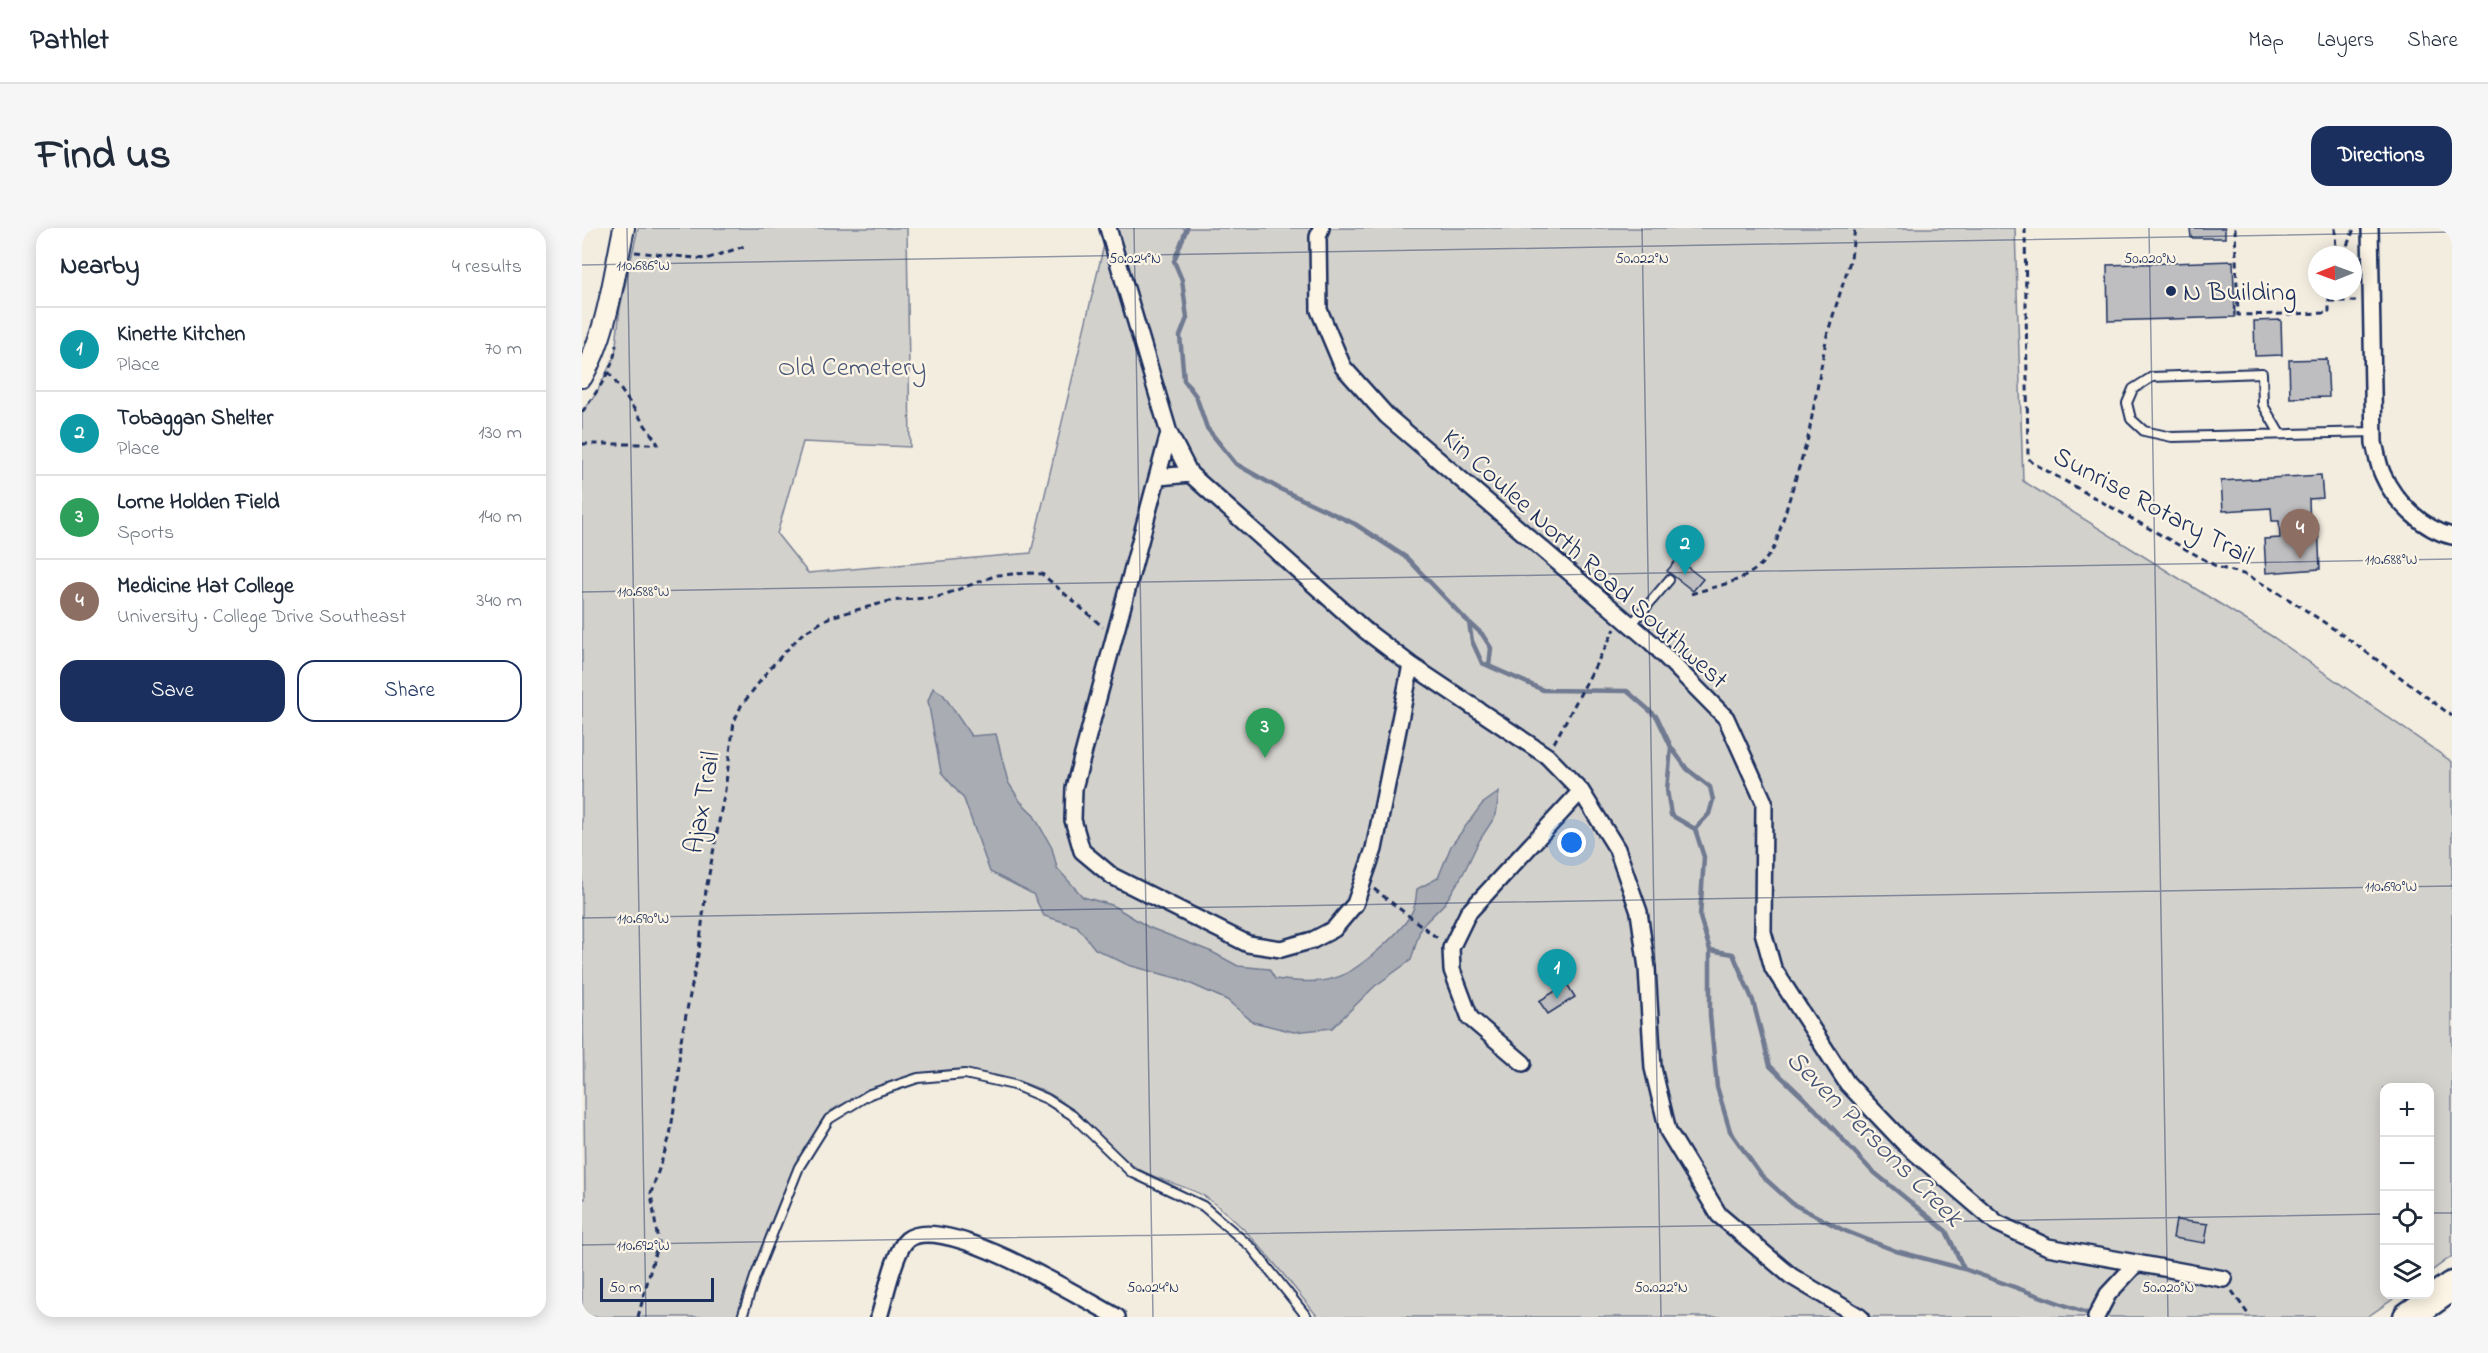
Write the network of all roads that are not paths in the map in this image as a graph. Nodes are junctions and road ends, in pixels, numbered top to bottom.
1 (624, 228) edge
2 (1108, 228) edge
3 (1321, 228) edge
4 (2370, 228) edge
5 (582, 377) edge
6 (2374, 432) junction
7 (1170, 433) junction
8 (2280, 434) junction
9 (1191, 474) junction
10 (1159, 477) junction
11 (2452, 536) edge
12 (1669, 580) dead end
13 (1626, 621) junction
14 (1410, 665) junction
15 (1581, 792) junction
16 (1523, 1063) dead end
17 (2136, 1264) junction
18 (2223, 1279) road end
19 (2452, 1286) edge
20 (742, 1317) edge
21 (879, 1317) edge
22 (1117, 1317) edge
23 (1307, 1317) edge
24 (1860, 1317) edge
25 (2096, 1317) edge
26 (2408, 1317) edge

1 - 5 street
2 - 7 street
3 - 13 street, Kin Coulee North Road Southwest
4 - 6 street
6 - 8 lane
6 - 11 street
7 - 9 street
7 - 10 street
8 - 8 lane
9 - 10 street
9 - 14 street
10 - 14 street
12 - 13 lane
13 - 17 street, Kin Coulee North Road Southwest
14 - 15 street
15 - 16 street
15 - 24 street
17 - 18 street, Kin Coulee North Road Southwest
17 - 25 street
19 - 26 highway
20 - 23 lane
21 - 22 street

